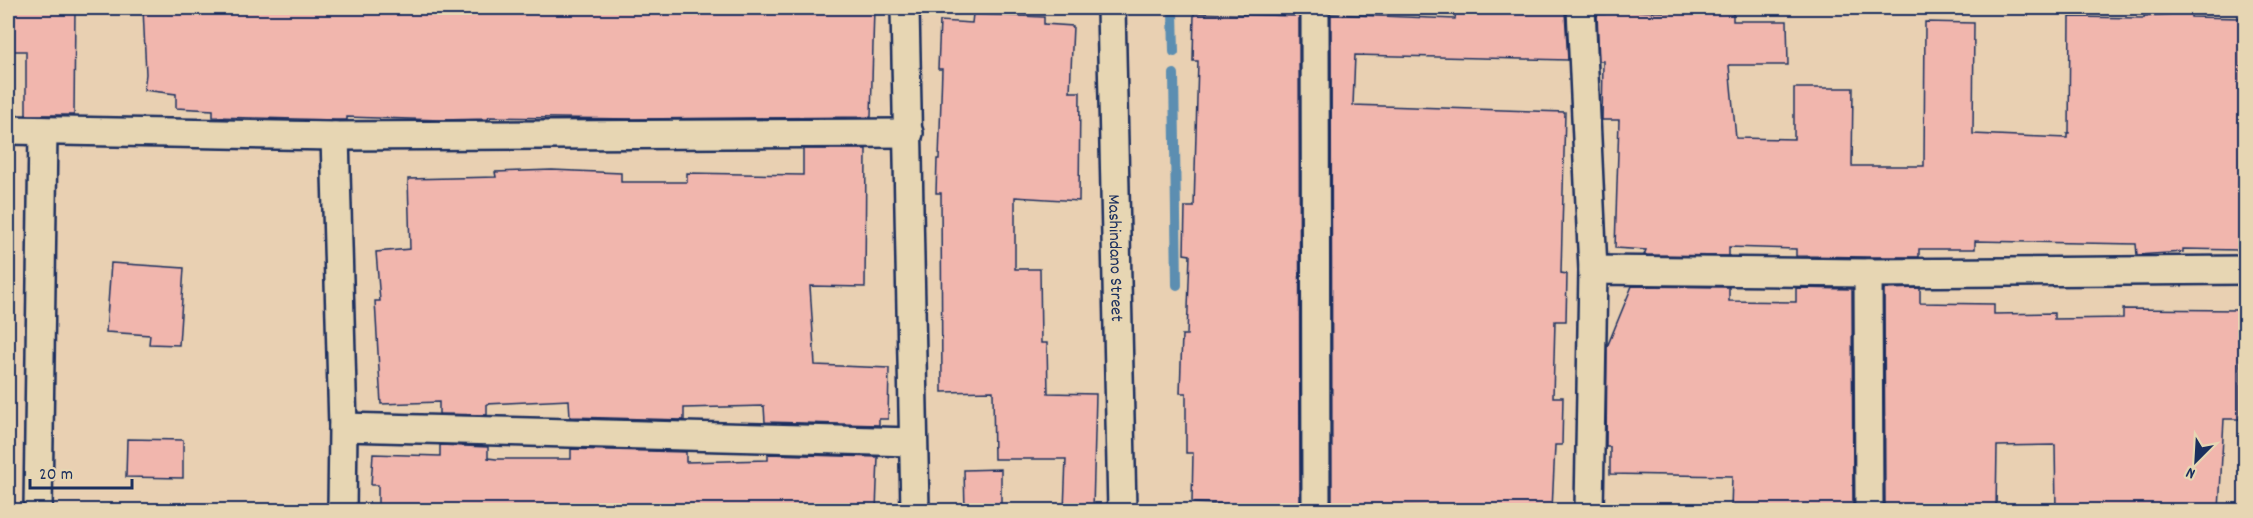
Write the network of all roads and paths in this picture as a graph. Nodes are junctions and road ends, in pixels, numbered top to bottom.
1 (905, 8) edge
2 (1111, 8) edge
3 (1581, 8) edge
4 (1315, 12) dead end
5 (8, 130) edge
6 (43, 131) junction
7 (909, 132) junction
8 (336, 136) junction
9 (1593, 270) junction
10 (2246, 270) edge
11 (1868, 273) junction
12 (343, 427) junction
13 (913, 442) junction
14 (38, 510) edge
15 (342, 510) edge
16 (915, 510) edge
17 (1122, 510) edge
18 (1316, 510) edge
19 (1588, 510) edge
20 (1869, 510) edge

1 - 7 street
2 - 17 street, Mashindano Street
3 - 9 street
4 - 18 street
5 - 6 street
6 - 8 street
6 - 14 street
7 - 8 street
7 - 13 street
8 - 12 street
9 - 11 street
9 - 19 street
10 - 11 street
11 - 20 street
12 - 13 street
12 - 15 street
13 - 16 street

